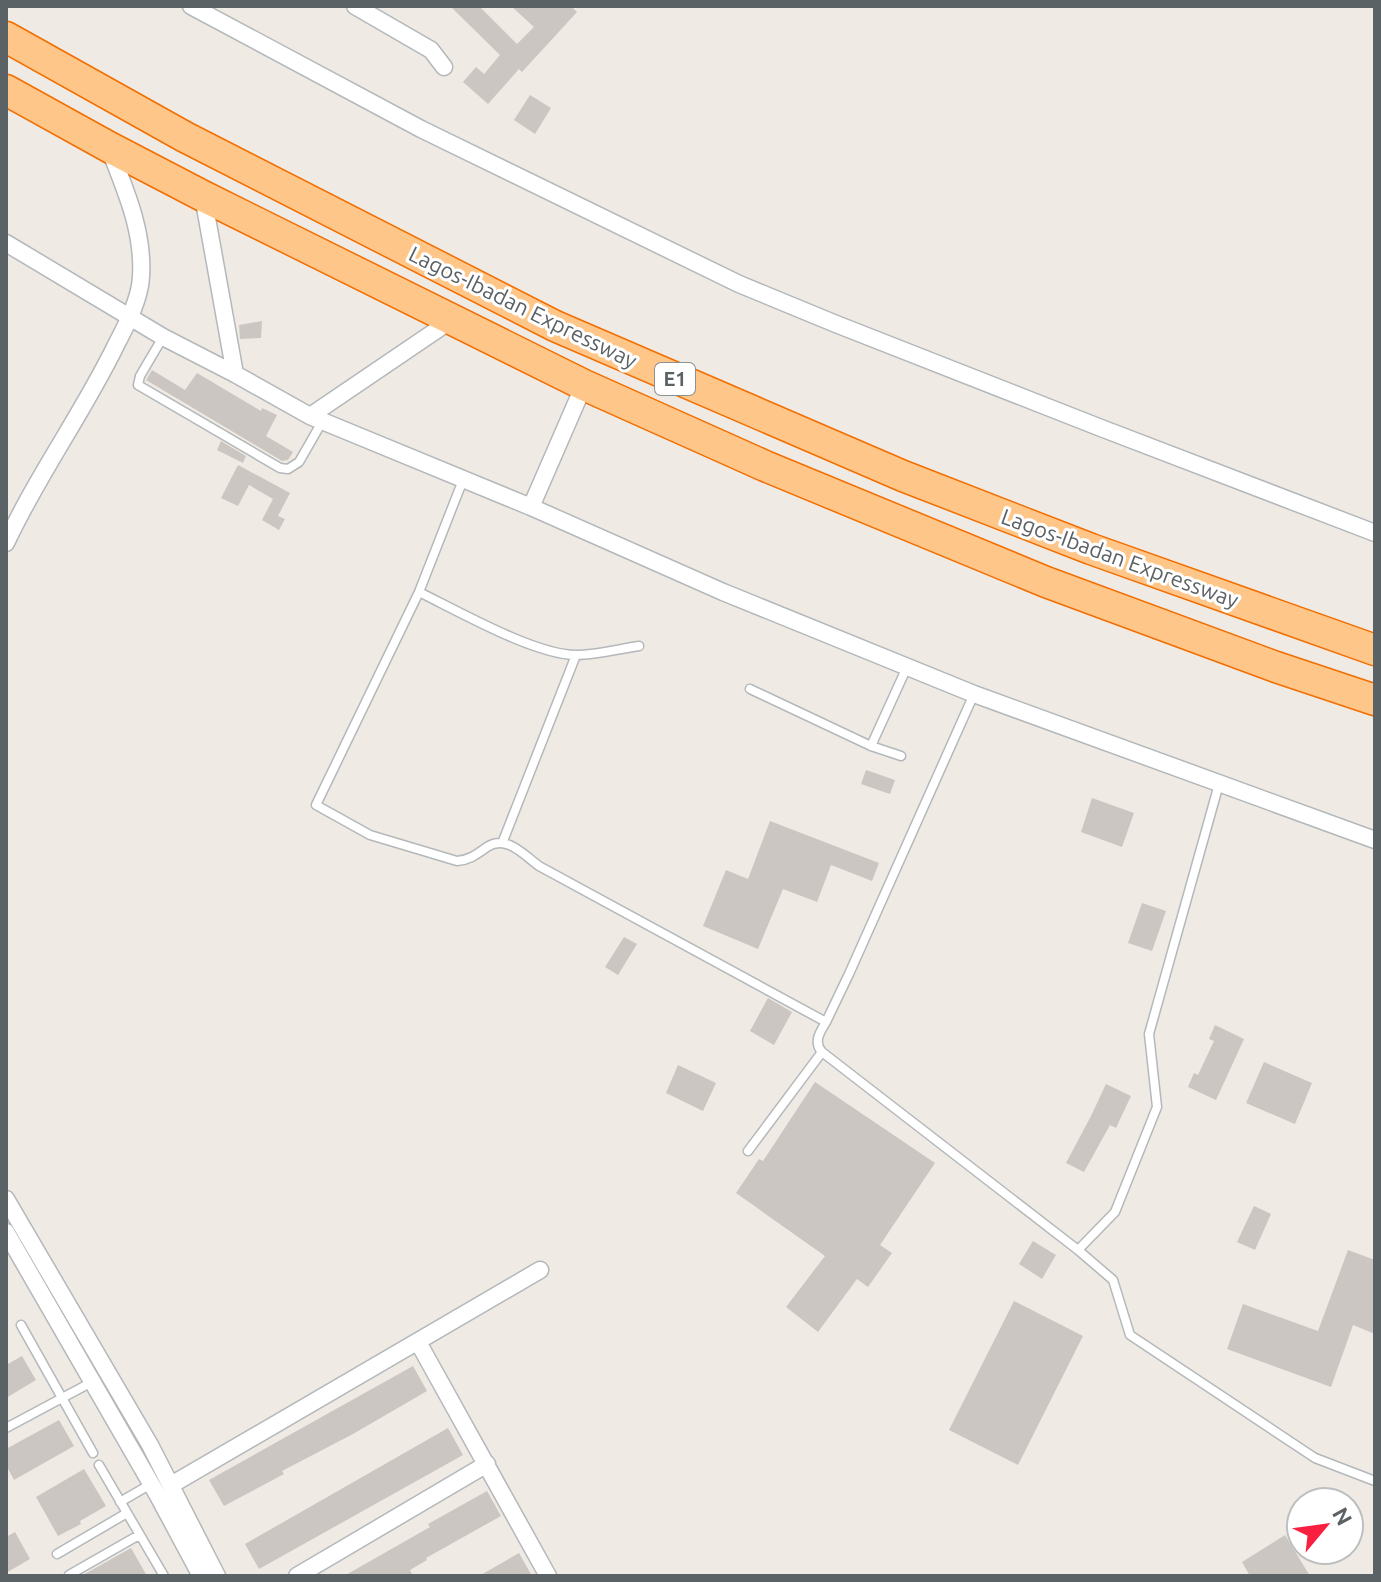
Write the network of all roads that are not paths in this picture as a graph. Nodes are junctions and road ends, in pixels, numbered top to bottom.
1 (191, 6) edge
2 (355, 6) edge
3 (6, 37) edge
4 (444, 67) dead end
5 (6, 90) edge
6 (109, 147) junction
7 (296, 195) junction
8 (203, 196) junction
9 (274, 231) junction
10 (6, 243) edge
11 (130, 318) junction
12 (453, 319) junction
13 (163, 337) junction
14 (235, 374) junction
15 (584, 385) junction
16 (316, 418) junction
17 (463, 480) junction
18 (531, 507) junction
19 (1375, 533) edge
20 (6, 543) edge
21 (419, 592) junction
22 (639, 646) dead end
23 (1375, 650) edge
24 (576, 655) junction
25 (907, 667) junction
26 (750, 689) dead end
27 (974, 694) junction
28 (1375, 700) edge
29 (871, 746) junction
30 (901, 756) dead end
31 (1219, 784) junction
32 (1375, 840) edge
33 (503, 841) junction
34 (826, 1022) junction
35 (822, 1052) junction
36 (748, 1151) dead end
37 (6, 1199) edge
38 (11, 1229) edge
39 (1078, 1250) junction
40 (540, 1270) dead end
41 (21, 1325) dead end
42 (418, 1342) junction
43 (93, 1382) junction
44 (62, 1398) junction
45 (6, 1428) edge
46 (150, 1445) junction
47 (93, 1453) dead end
48 (134, 1455) junction
49 (487, 1464) junction
50 (99, 1465) dead end
51 (1375, 1481) edge
52 (151, 1484) junction
53 (171, 1485) junction
54 (120, 1502) junction
55 (127, 1513) junction
56 (139, 1535) junction
57 (57, 1554) dead end
58 (69, 1575) edge
59 (164, 1576) edge
60 (201, 1576) edge
61 (217, 1576) edge
62 (297, 1576) edge
63 (548, 1576) edge

1 - 19 street
2 - 4 street
3 - 7 highway, Lagos-Ibadan Expressway / E1
5 - 6 highway, Lagos-Ibadan Expressway / E1
6 - 8 highway, Lagos-Ibadan Expressway / E1
6 - 11 street
7 - 9 highway
7 - 23 highway, Lagos-Ibadan Expressway / E1
8 - 9 highway, Lagos-Ibadan Expressway / E1
8 - 14 street
9 - 12 highway, Lagos-Ibadan Expressway / E1
10 - 11 street
11 - 13 street
11 - 20 street
12 - 15 highway, Lagos-Ibadan Expressway / E1
12 - 16 street
13 - 14 street
13 - 16 lane
14 - 16 street
15 - 18 street
15 - 28 highway, Lagos-Ibadan Expressway / E1
16 - 17 street
17 - 18 street
17 - 21 lane
18 - 25 street
21 - 24 lane
21 - 33 lane
22 - 24 lane
24 - 33 lane
25 - 27 street
25 - 29 lane
26 - 29 lane
27 - 31 street
27 - 34 lane
29 - 30 lane
31 - 32 street
31 - 39 lane
33 - 34 lane
34 - 35 lane
35 - 36 lane
35 - 39 lane
37 - 38 street
38 - 43 street
38 - 46 street
39 - 51 lane
40 - 42 street
41 - 44 lane
42 - 49 street
42 - 53 street
43 - 44 lane
43 - 48 street
44 - 45 lane
44 - 47 lane
46 - 48 street
46 - 53 street
48 - 52 street
49 - 62 street
49 - 63 street
50 - 54 lane
52 - 54 lane
52 - 60 street
53 - 61 street
54 - 55 lane
55 - 56 lane
55 - 57 lane
56 - 58 lane
56 - 59 lane

